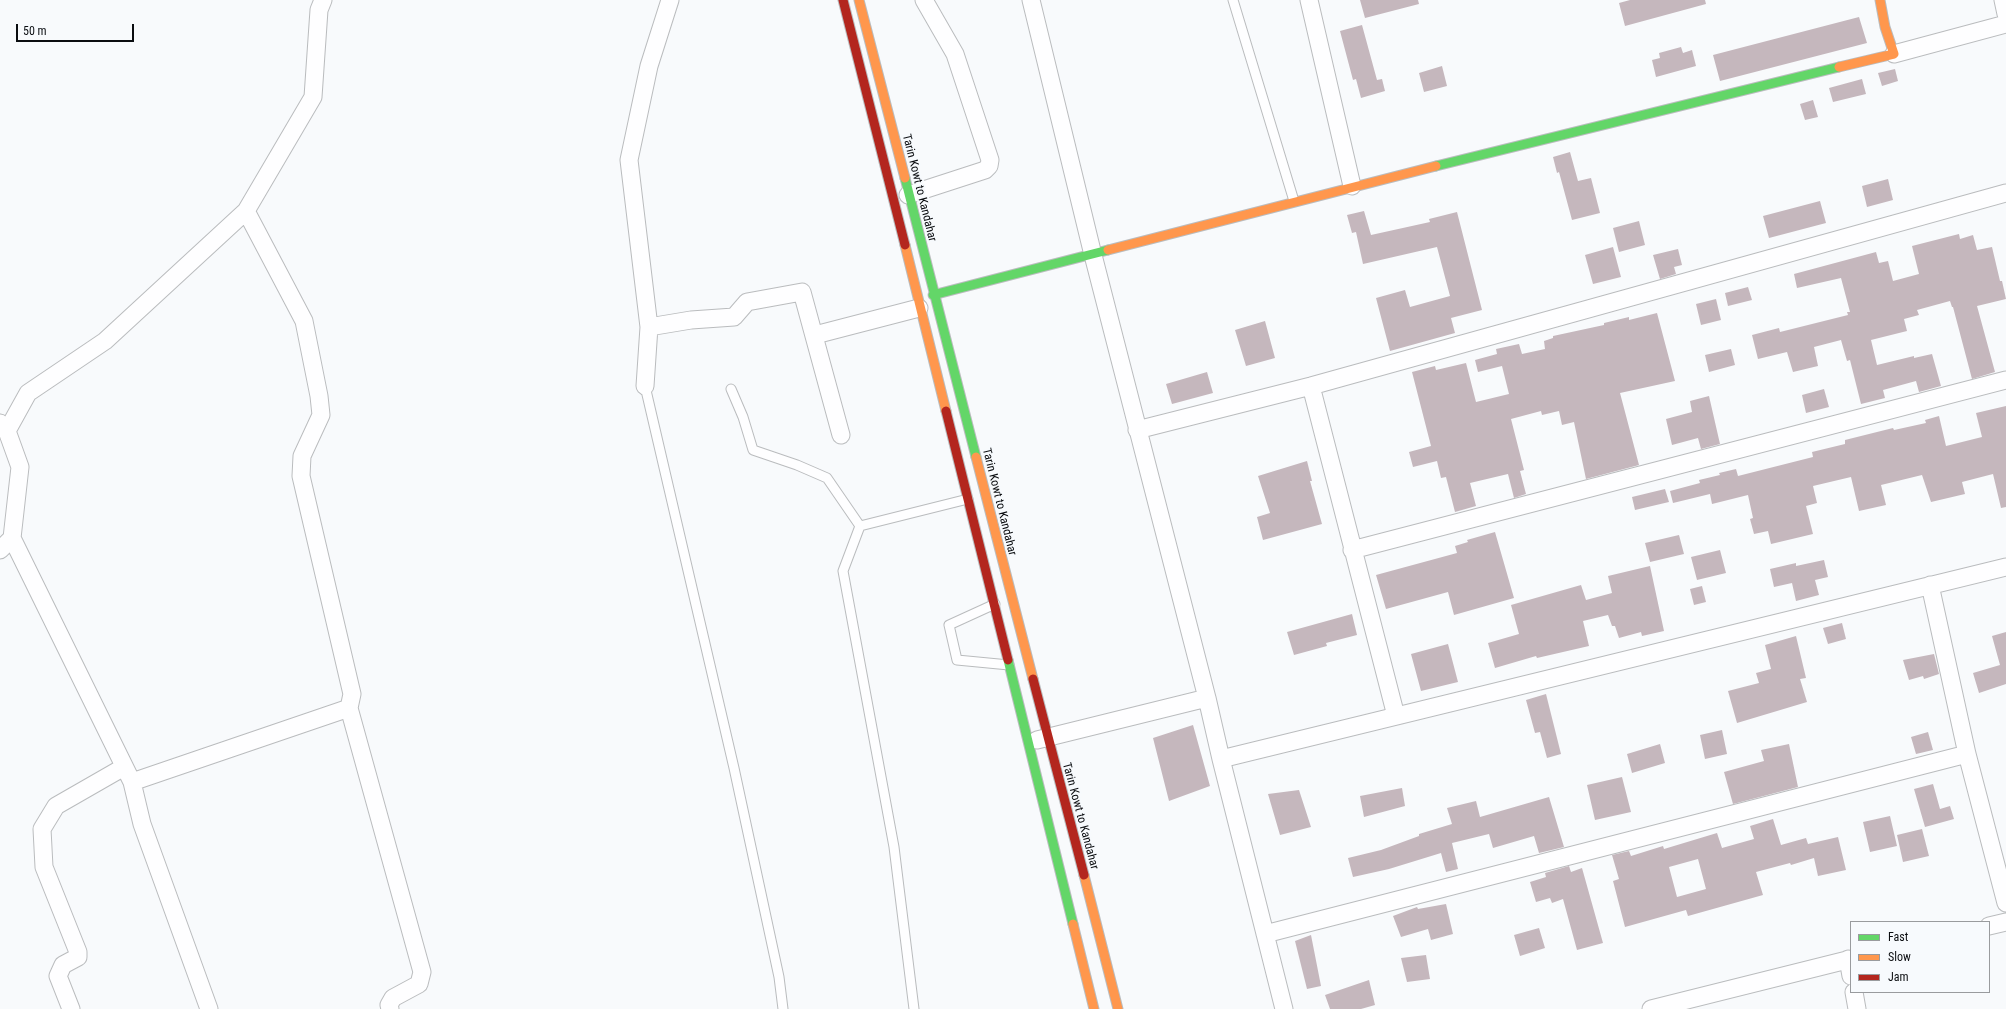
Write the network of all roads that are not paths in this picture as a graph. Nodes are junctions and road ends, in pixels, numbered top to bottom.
1 (323, 0) edge
2 (670, 0) edge
3 (843, 0) edge
4 (859, 0) edge
5 (924, 0) edge
6 (1032, 0) edge
7 (1233, 0) edge
8 (1309, 0) edge
9 (1880, 0) edge
10 (2003, 0) edge
11 (2006, 14) edge
12 (2006, 24) edge
13 (1894, 54) junction
14 (1352, 186) junction
15 (2006, 193) edge
16 (908, 195) junction
17 (1294, 201) junction
18 (246, 211) junction
19 (1093, 255) junction
20 (933, 295) junction
21 (919, 308) junction
22 (649, 327) junction
23 (815, 335) junction
24 (2006, 380) edge
25 (645, 386) joint
26 (1311, 386) junction
27 (731, 389) dead end
28 (4, 427) edge
29 (1137, 430) junction
30 (841, 435) dead end
31 (968, 499) junction
32 (860, 526) junction
33 (6, 544) edge
34 (1352, 550) junction
35 (2006, 567) edge
36 (1930, 585) junction
37 (995, 604) junction
38 (1010, 665) junction
39 (1207, 698) junction
40 (349, 708) junction
41 (1396, 716) junction
42 (1047, 737) junction
43 (1030, 742) junction
44 (1967, 754) junction
45 (1221, 759) junction
46 (128, 774) junction
47 (2001, 857) edge
48 (2006, 903) edge
49 (2006, 922) edge
50 (1990, 926) edge
51 (1265, 934) junction
52 (1849, 959) edge
53 (1854, 993) edge
54 (1690, 1004) edge
55 (71, 1009) edge
56 (209, 1009) edge
57 (390, 1009) edge
58 (783, 1009) edge
59 (914, 1009) edge
60 (1094, 1009) edge
61 (1118, 1009) edge
62 (1284, 1009) edge
63 (1651, 1009) edge
64 (1857, 1009) edge

1 - 18 street
2 - 22 street
3 - 21 main road
4 - 16 main road, Tarin Kowt to Kandahar
5 - 16 street
6 - 19 street
7 - 17 lane
8 - 14 street
9 - 13 main road
10 - 11 street
12 - 13 street
13 - 14 main road
14 - 17 main road
15 - 26 street
16 - 20 main road, Tarin Kowt to Kandahar
17 - 19 main road
18 - 28 street
18 - 40 street
19 - 20 main road
19 - 29 street
20 - 42 main road, Tarin Kowt to Kandahar
21 - 23 street
21 - 31 main road
22 - 23 street
22 - 25 street
23 - 30 street
24 - 34 street
25 - 58 lane
26 - 29 street
26 - 34 street
27 - 32 lane
28 - 33 street
29 - 39 street
31 - 32 lane
31 - 37 main road
32 - 59 lane
33 - 46 street
34 - 41 street
35 - 36 street
36 - 41 street
36 - 44 street
37 - 38 main road
37 - 38 lane
38 - 43 main road
39 - 42 street
39 - 45 street
40 - 46 street
40 - 57 street
41 - 45 street
42 - 43 street
42 - 61 main road, Tarin Kowt to Kandahar
43 - 60 main road
44 - 47 street
44 - 51 street
45 - 51 street
46 - 55 street
46 - 56 street
47 - 48 street
49 - 50 street
51 - 62 street
52 - 54 street
53 - 64 street
54 - 63 street

